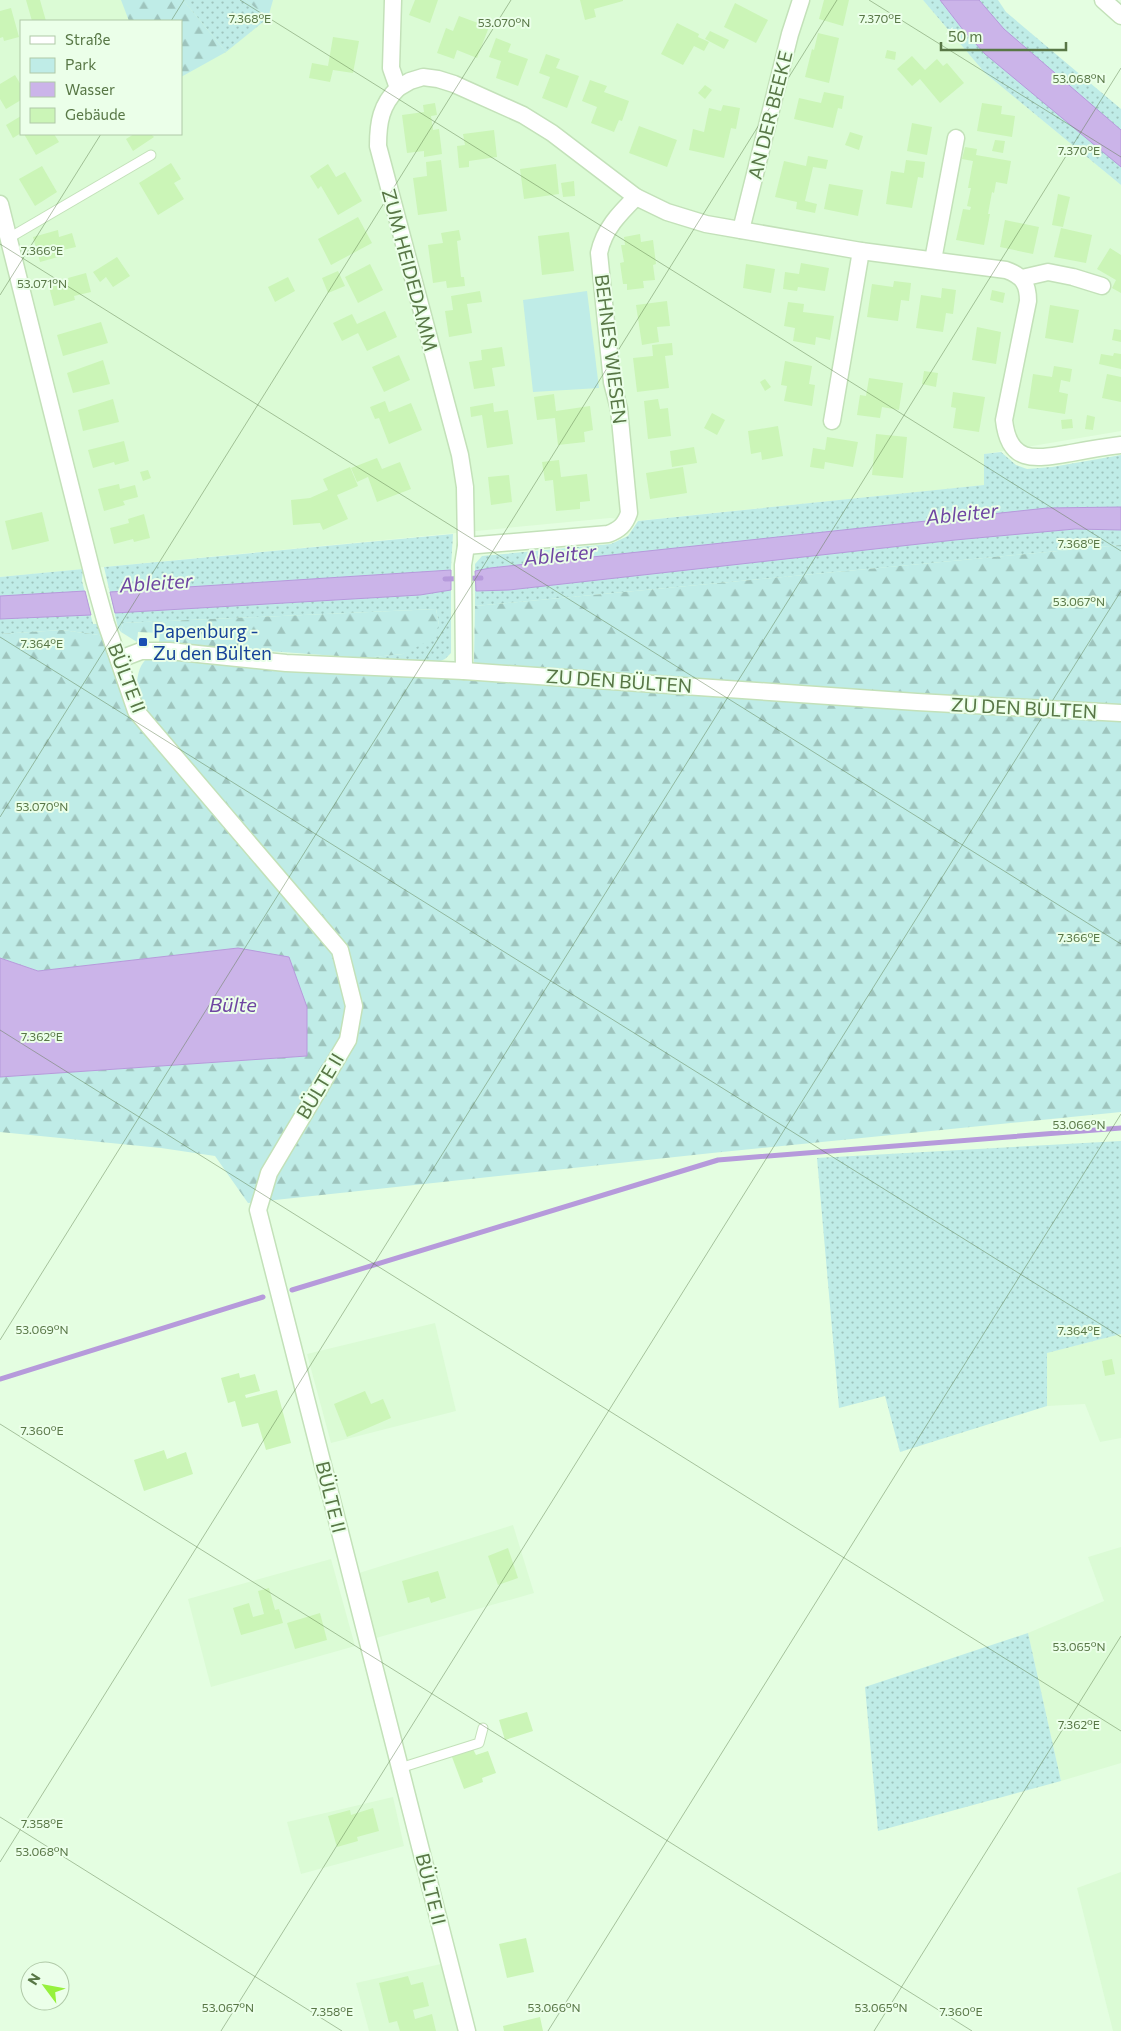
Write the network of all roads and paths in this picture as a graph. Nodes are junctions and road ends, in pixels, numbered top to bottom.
1 (394, 0) edge
2 (801, 0) edge
3 (1103, 0) edge
4 (1121, 16) edge
5 (398, 88) junction
6 (956, 138) dead end
7 (151, 155) dead end
8 (636, 197) junction
9 (0, 204) edge
10 (741, 230) junction
11 (8, 238) junction
12 (861, 251) junction
13 (933, 260) junction
14 (1022, 278) junction
15 (1102, 286) dead end
16 (832, 421) dead end
17 (1121, 445) edge
18 (466, 546) junction
19 (120, 659) junction
20 (464, 671) junction
21 (1121, 713) edge
22 (483, 1728) dead end
23 (400, 1768) junction
24 (467, 2031) edge

1 - 5 street
2 - 10 street, AN DER BEEKE
3 - 4 street
5 - 8 street
5 - 18 street, ZUM HEIDEDAMM
6 - 13 street
7 - 11 lane
8 - 10 street
8 - 18 street, BEHNES WIESEN
9 - 11 street, BÜLTE II
10 - 12 street
11 - 19 street, BÜLTE II
12 - 13 street
12 - 16 street
13 - 14 street
14 - 15 street
14 - 17 street
18 - 20 street, ZUM HEIDEDAMM
19 - 20 street, ZU DEN BÜLTEN
19 - 23 street, BÜLTE II
20 - 21 street, ZU DEN BÜLTEN
22 - 23 lane
23 - 24 street, BÜLTE II

